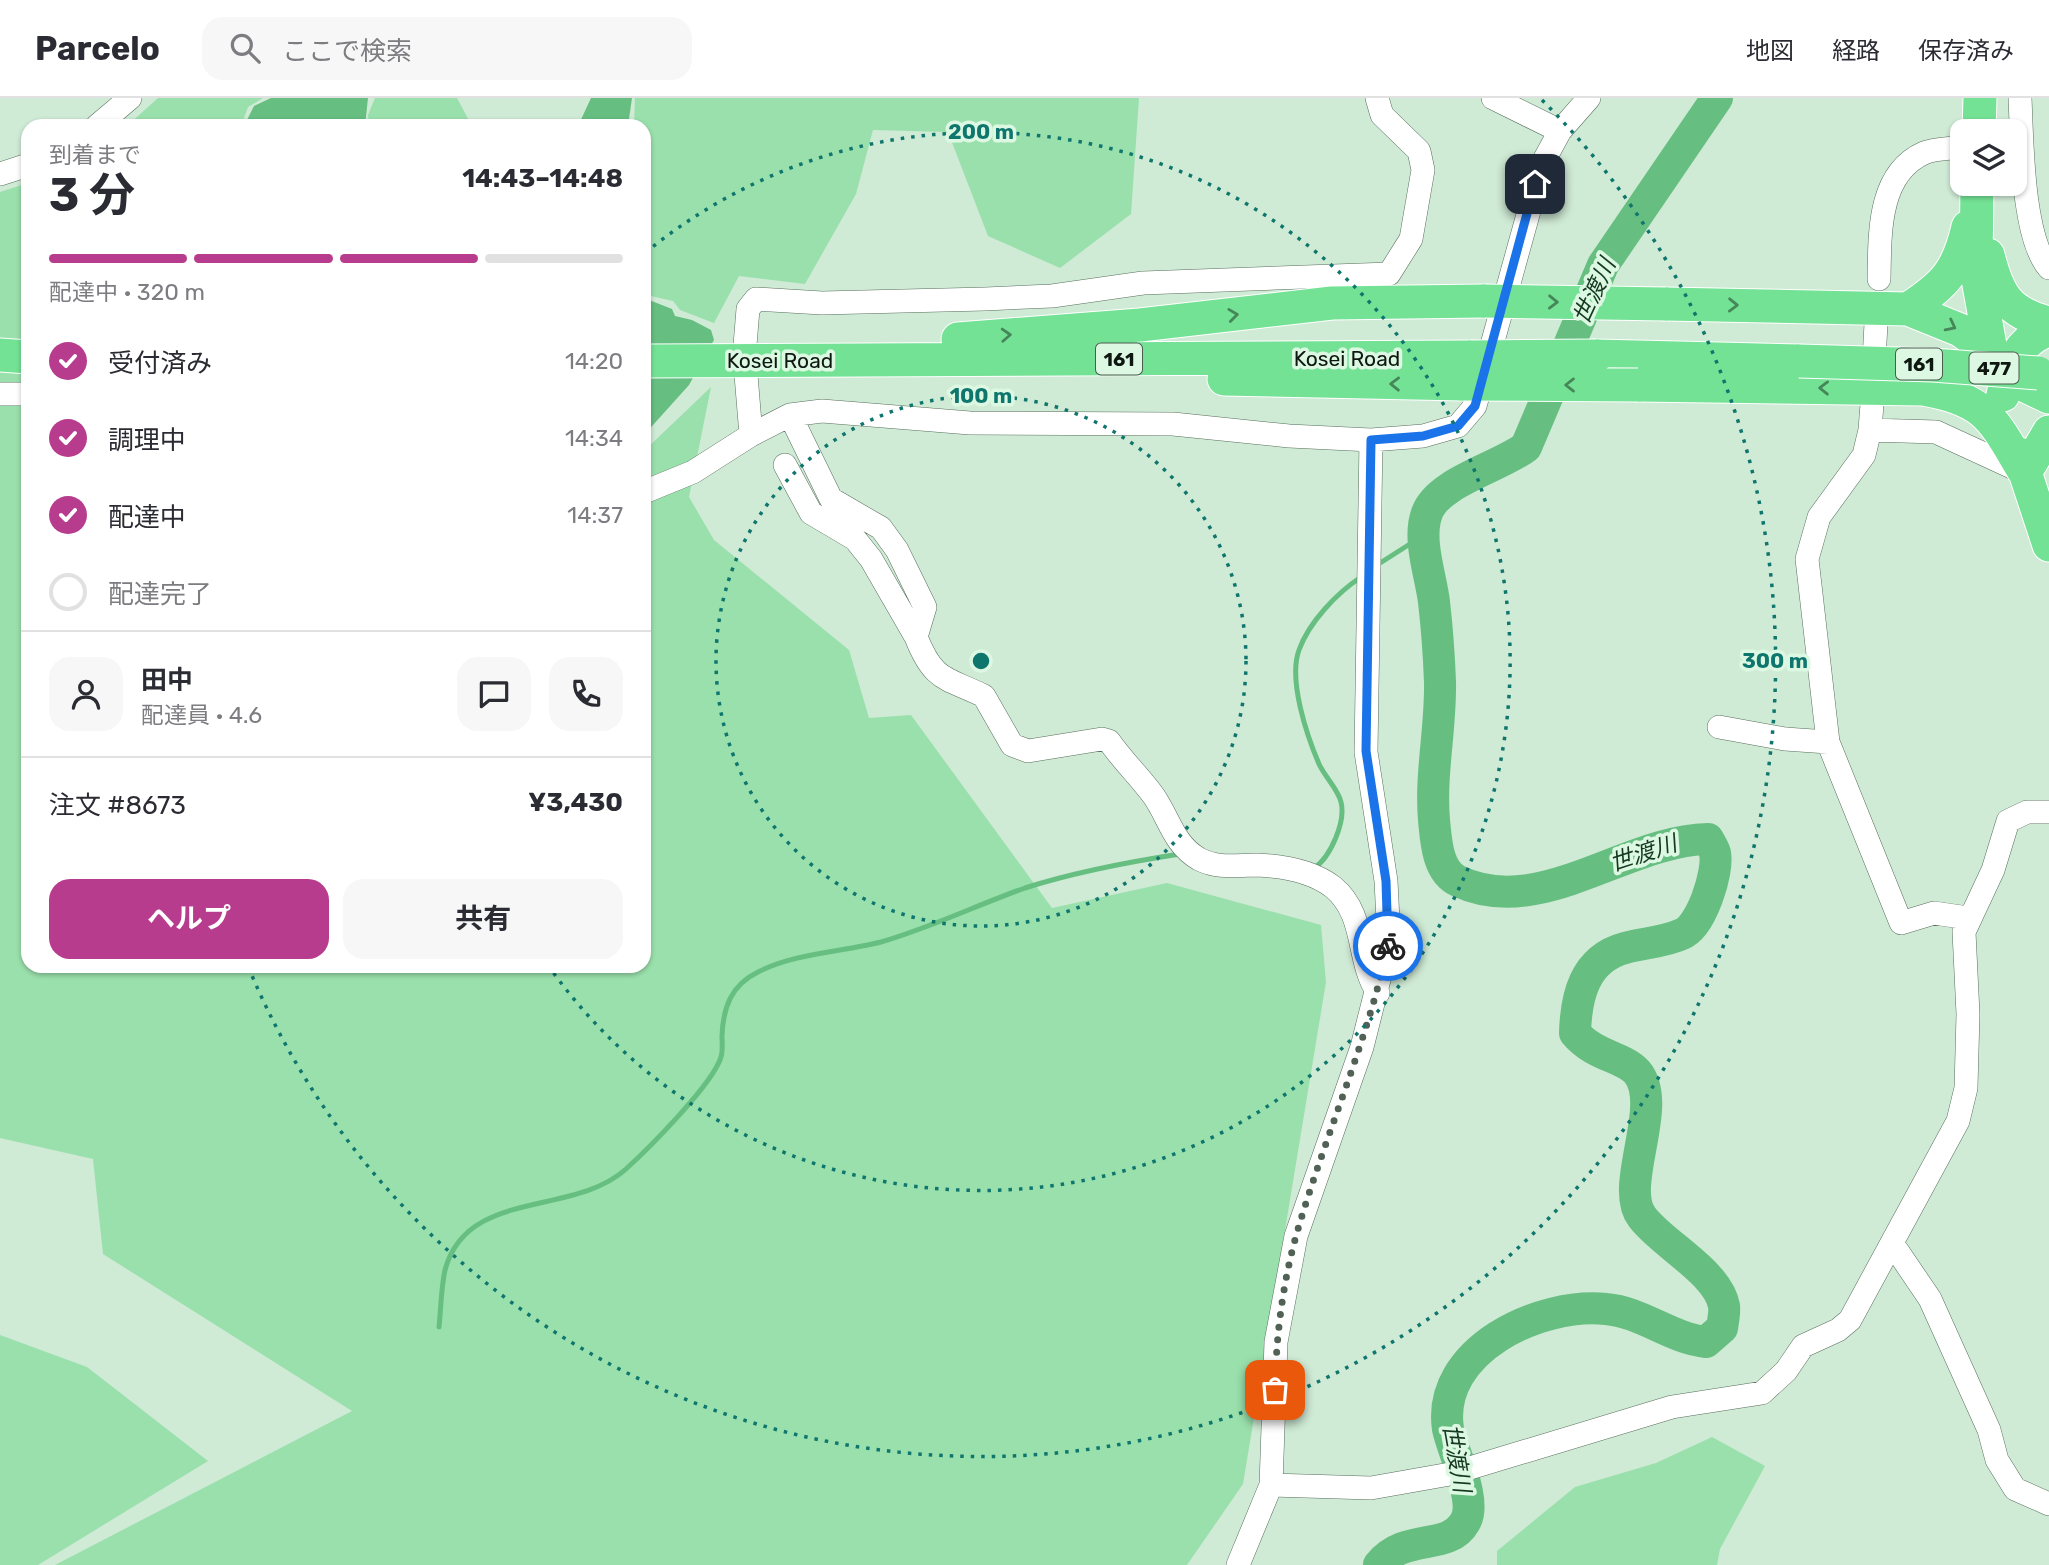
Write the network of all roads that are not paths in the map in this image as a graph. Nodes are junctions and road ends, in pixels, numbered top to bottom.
1 (130, 98) edge
2 (1377, 98) edge
3 (1493, 98) edge
4 (1590, 98) edge
5 (1980, 98) edge
6 (2020, 98) edge
7 (105, 119) edge
8 (1979, 119) edge
9 (1560, 131) junction
10 (1950, 149) edge
11 (21, 170) edge
12 (0, 174) edge
13 (1974, 196) edge
14 (1977, 196) edge
15 (1979, 196) edge
16 (2049, 268) edge
17 (1879, 279) dead end
18 (1908, 309) junction
19 (2049, 323) edge
20 (1876, 324) dead end
21 (2049, 330) edge
22 (750, 360) junction
23 (651, 361) edge
24 (1467, 371) junction
25 (1873, 377) dead end
26 (2023, 378) edge
27 (1923, 389) junction
28 (0, 394) edge
29 (21, 394) edge
30 (1872, 404) dead end
31 (790, 415) junction
32 (1870, 430) junction
33 (2049, 432) edge
34 (751, 435) junction
35 (1371, 440) junction
36 (785, 465) dead end
37 (2025, 473) junction
38 (651, 489) edge
39 (2049, 545) edge
40 (916, 637) junction
41 (1719, 727) dead end
42 (1828, 742) junction
43 (2049, 812) edge
44 (1968, 918) junction
45 (1378, 993) junction
46 (1892, 1243) junction
47 (1271, 1485) junction
48 (2049, 1504) edge
49 (1238, 1565) edge

1 - 7 street
2 - 22 street
3 - 9 street
4 - 9 street
5 - 8 highway
6 - 16 street
9 - 35 street
10 - 17 street
11 - 12 street
13 - 18 highway
14 - 26 highway, 477
15 - 19 highway
22 -> 18 highway, bridge
18 -> 26 highway
20 - 25 street
21 - 26 highway
22 - 23 highway, Kosei Road / 161
22 - 24 highway, Kosei Road / 161
22 - 34 street
24 - 26 highway, 161, bridge
27 -> 24 highway, bridge
26 - 27 highway
26 - 37 highway, 477
27 - 37 highway
28 - 29 street
30 - 32 street
31 - 34 street
31 - 35 street
31 - 40 street
32 - 37 street
32 - 42 street
33 - 37 highway
34 - 38 street
35 - 45 street
36 - 40 street
37 - 39 highway, 477
40 - 45 street
41 - 42 street
42 - 44 street
43 - 44 street
44 - 46 street
45 - 47 street
46 - 47 street
46 - 48 street
47 - 49 street

